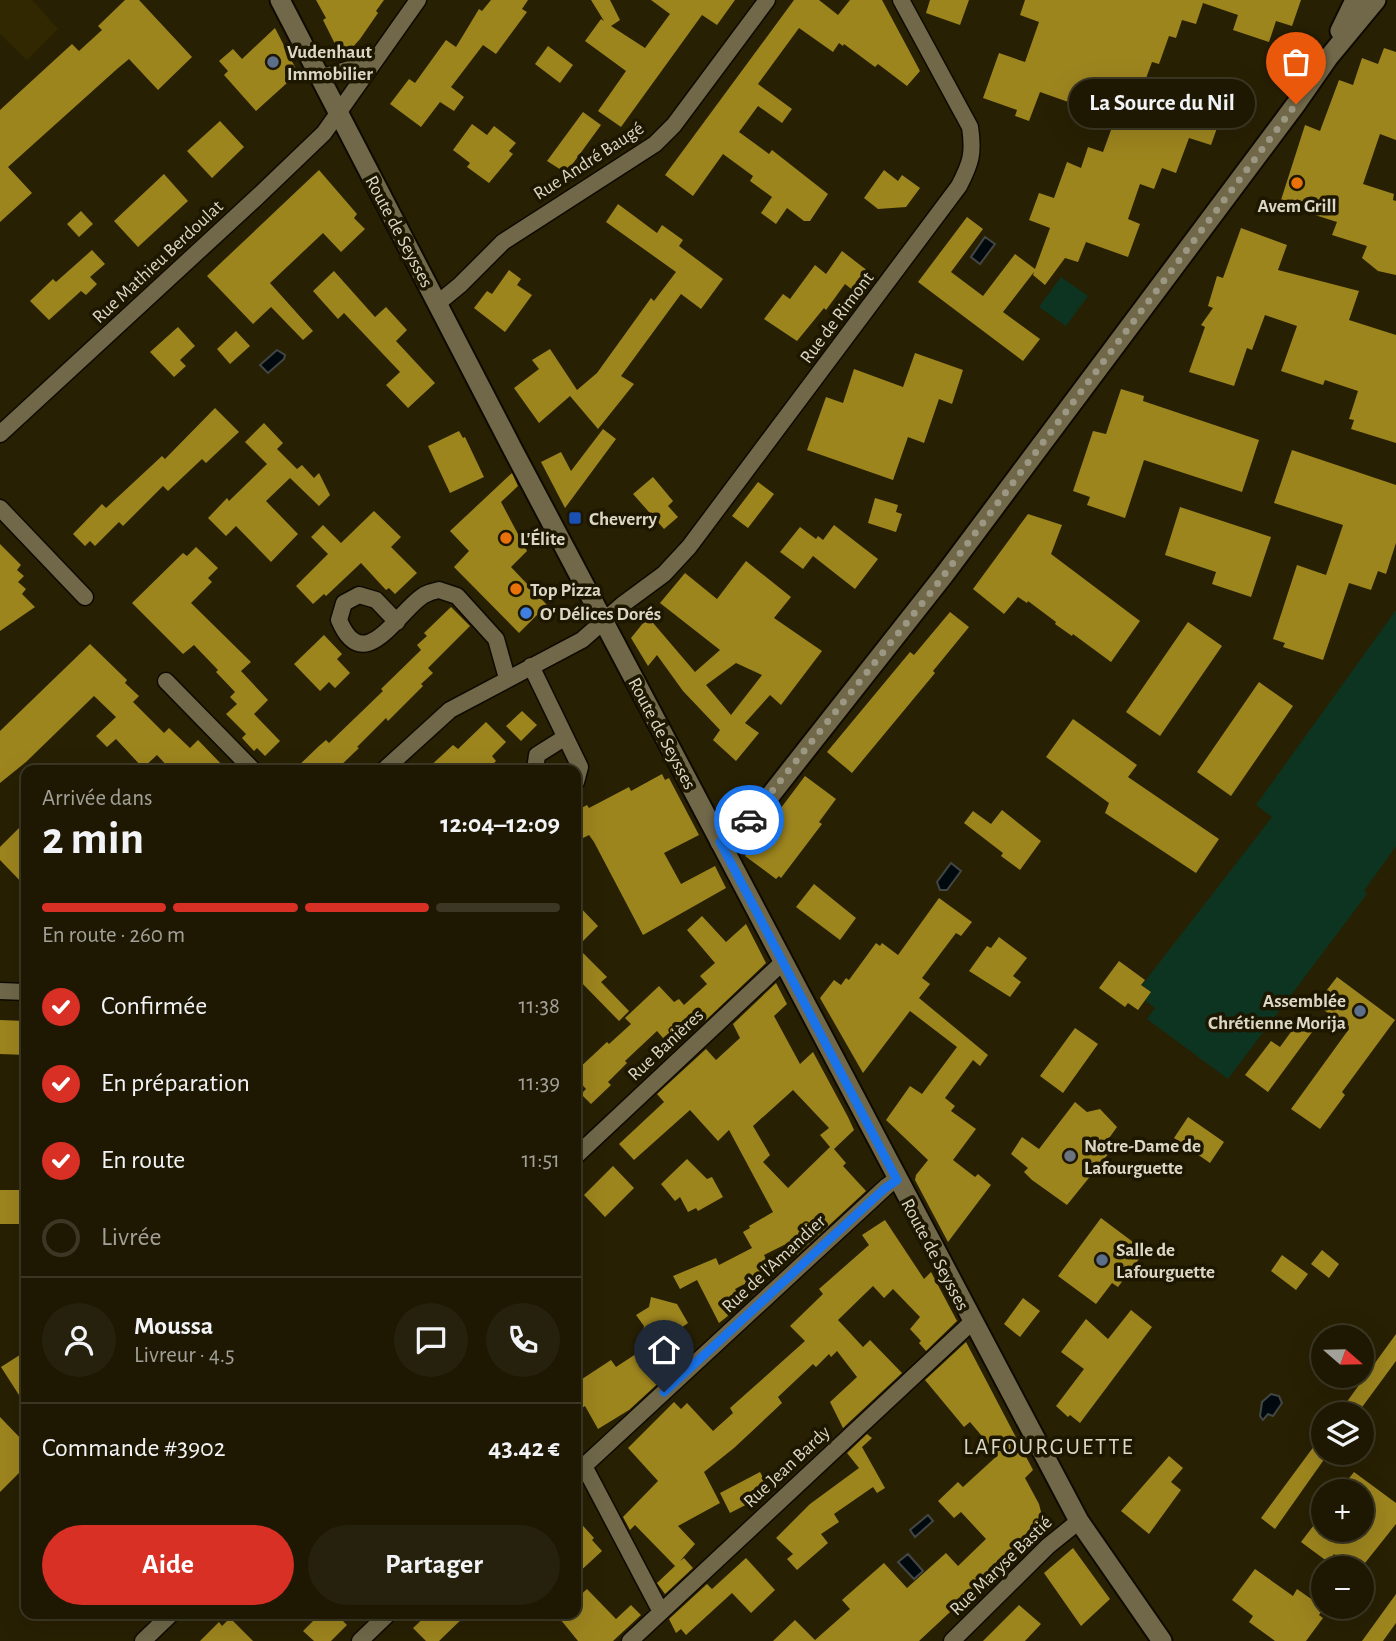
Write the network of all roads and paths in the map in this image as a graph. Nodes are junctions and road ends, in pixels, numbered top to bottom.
1 (280, 0) edge
2 (418, 0) edge
3 (767, 0) edge
4 (901, 0) edge
5 (1355, 0) edge
6 (1376, 0) edge
7 (377, 56) junction
8 (1328, 58) junction
9 (319, 78) junction
10 (338, 114) junction
11 (438, 303) junction
12 (0, 434) edge
13 (0, 508) edge
14 (85, 597) dead end
15 (604, 621) junction
16 (397, 622) dead end
17 (531, 666) junction
18 (507, 678) junction
19 (166, 681) dead end
20 (564, 738) junction
21 (248, 765) edge
22 (390, 765) edge
23 (536, 765) edge
24 (579, 765) edge
25 (720, 842) junction
26 (783, 962) junction
27 (0, 991) edge
28 (21, 992) edge
29 (581, 1151) edge
30 (897, 1180) junction
31 (972, 1322) junction
32 (581, 1458) edge
33 (581, 1461) edge
34 (1079, 1521) junction
35 (661, 1612) junction
36 (166, 1619) edge
37 (383, 1619) edge
38 (147, 1640) edge
39 (360, 1641) edge
40 (630, 1641) edge
41 (952, 1641) edge
42 (1162, 1641) edge

1 - 9 main road, Route de Seysses
2 - 7 street
3 - 11 street, Rue André Baugé
4 - 15 street, Rue de Rimont
5 - 8 main road
6 - 8 main road
7 - 9 street
7 - 10 street
8 - 25 main road
9 - 10 main road, Route de Seysses
10 - 11 main road, Route de Seysses
10 - 12 street, Rue Mathieu Berdoulat
11 - 15 main road, Route de Seysses
13 - 14 street
15 - 17 street, Rue de Rimont
15 - 25 main road, Route de Seysses
16 - 18 street
17 - 18 street, Rue de Rimont
17 - 20 street
18 - 22 street, Rue de Rimont
19 - 21 street
20 - 23 street
20 - 24 street
25 - 26 main road, Route de Seysses
26 - 29 street, Rue Banières
26 - 30 main road, Route de Seysses
27 - 28 street
30 - 31 main road, Route de Seysses
30 - 32 street, Rue de l'Amandier
31 - 34 main road, Route de Seysses
31 - 35 street, Rue Jean Bardy
33 - 35 street, Rue de l'Amandier
34 - 41 street, Rue Maryse Bastié
34 - 42 main road, Route de Seysses
35 - 40 street, Rue Jean Bardy
36 - 38 street
37 - 39 street

